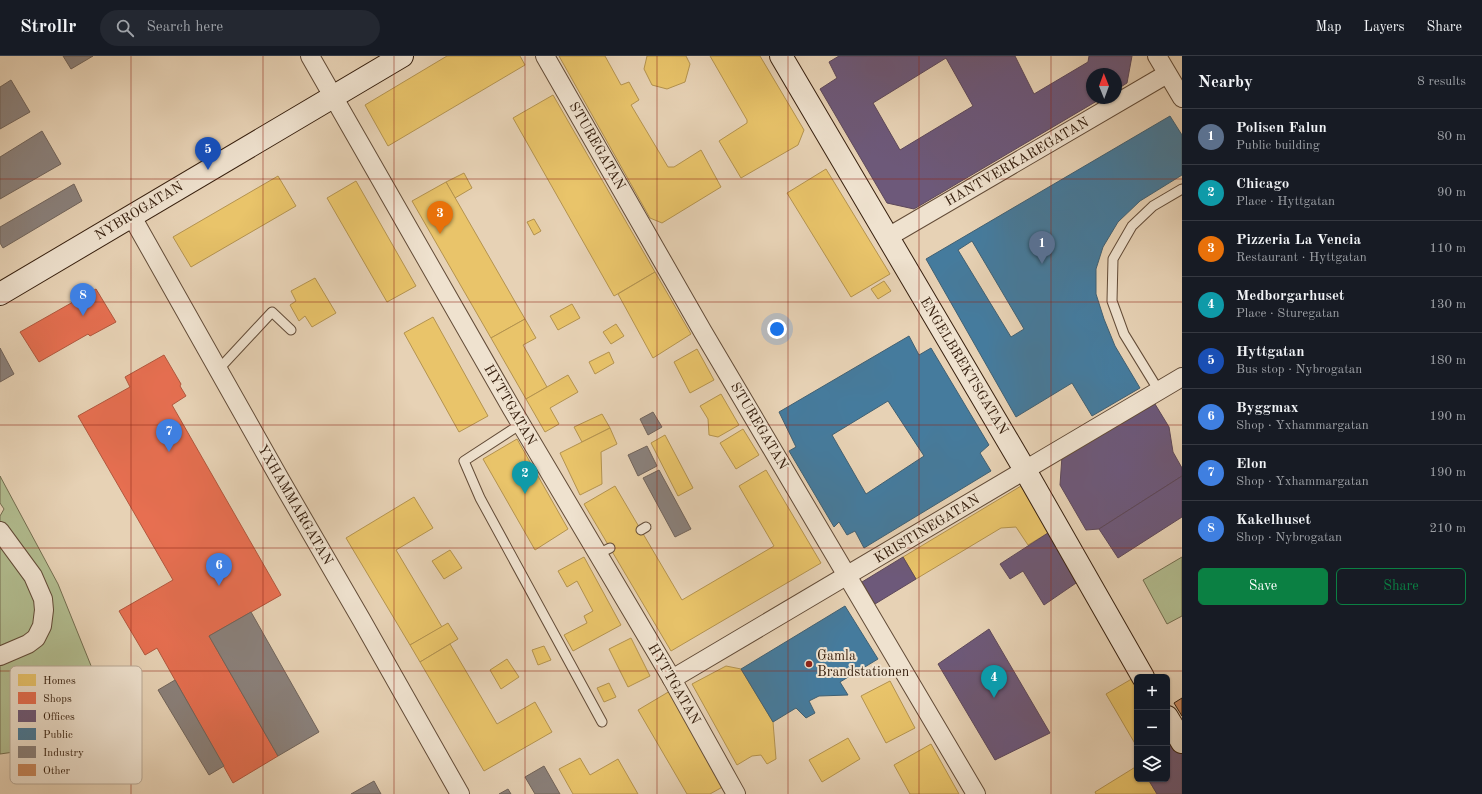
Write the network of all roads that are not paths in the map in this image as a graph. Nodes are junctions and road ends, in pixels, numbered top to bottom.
1 (310, 56) edge
2 (402, 56) edge
3 (545, 56) edge
4 (1157, 56) edge
5 (783, 57) edge
6 (1168, 74) junction
7 (334, 96) junction
8 (1182, 98) edge
9 (1182, 189) edge
10 (131, 215) junction
11 (888, 237) junction
12 (0, 294) edge
13 (291, 330) dead end
14 (218, 370) junction
15 (1182, 377) edge
16 (1159, 391) junction
17 (521, 424) junction
18 (1025, 470) junction
19 (0, 530) edge
20 (848, 576) junction
21 (0, 656) edge
22 (1141, 674) edge
23 (672, 679) junction
24 (602, 722) dead end
25 (1170, 722) edge
26 (1182, 742) edge
27 (460, 794) edge
28 (736, 794) edge
29 (976, 794) edge

1 - 7 street, HYTTGATAN
2 - 7 street, NYBROGATAN
3 - 20 street, STUREGATAN
4 - 6 street
5 - 11 street, ENGELBREKTSGATAN
6 - 8 street
6 - 11 street, HANTVERKAREGATAN
7 - 10 street, NYBROGATAN
7 - 17 street, HYTTGATAN
9 - 16 lane
10 - 12 street, NYBROGATAN
10 - 14 street, YXHAMMARGATAN
11 - 18 street, ENGELBREKTSGATAN
13 - 14 lane
14 - 27 street, YXHAMMARGATAN
15 - 16 street, KRISTINEGATAN
16 - 18 street, KRISTINEGATAN
17 - 23 street, HYTTGATAN
17 - 24 lane
18 - 20 street, KRISTINEGATAN
18 - 22 street, ENGELBREKTSGATAN
19 - 21 street
20 - 23 street, KRISTINEGATAN
20 - 29 street, STUREGATAN
23 - 28 street, HYTTGATAN
25 - 26 street

